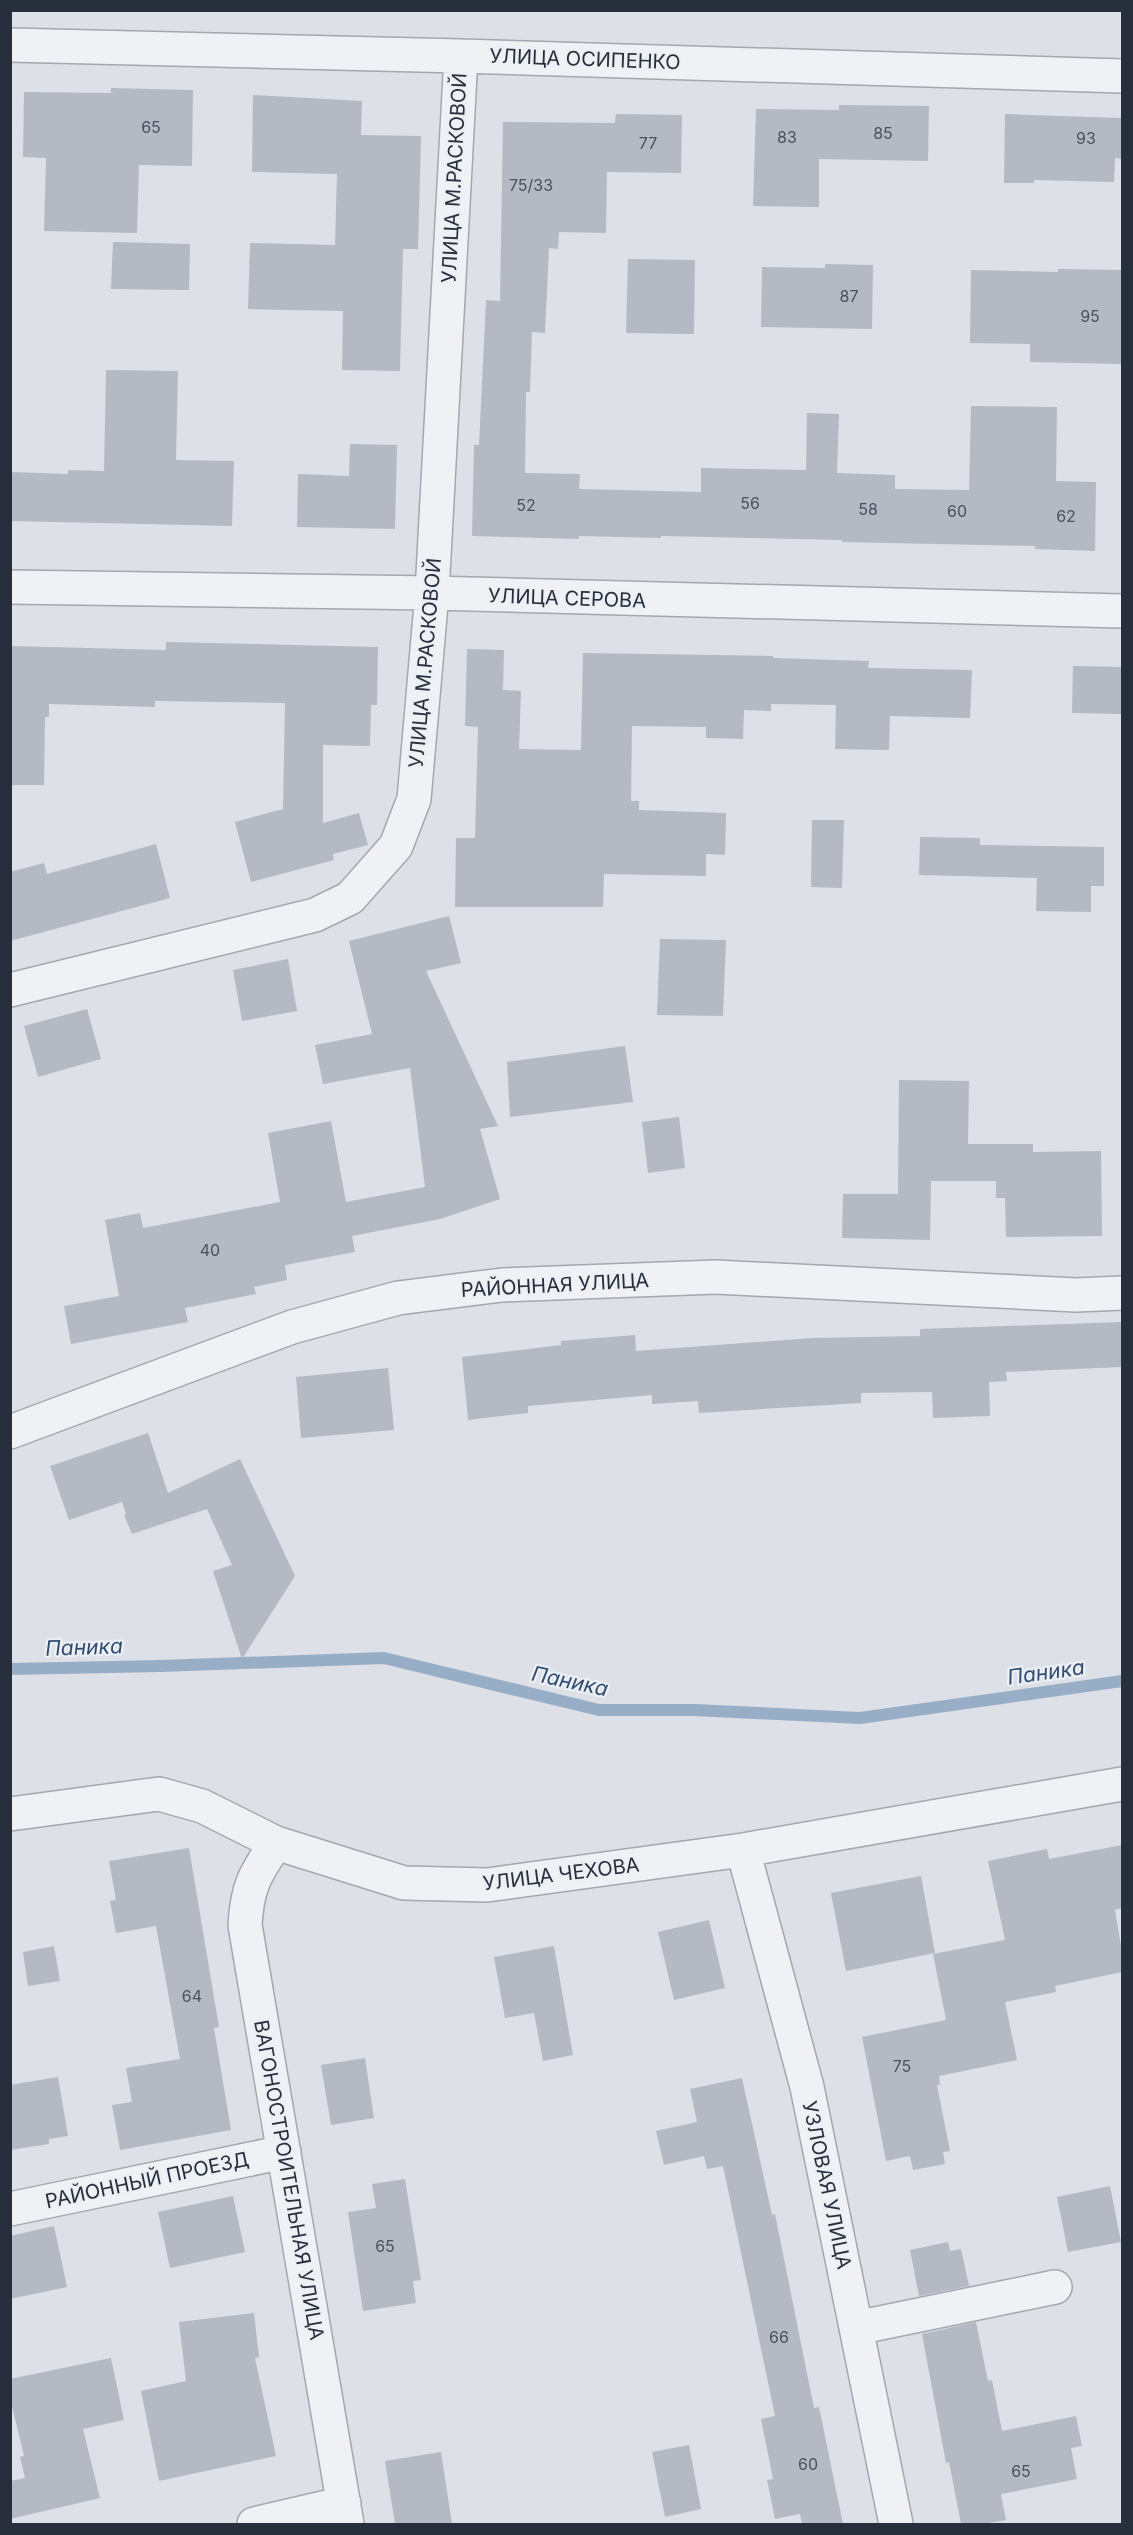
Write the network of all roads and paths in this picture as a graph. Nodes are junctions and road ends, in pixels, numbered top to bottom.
1 (10, 45) edge
2 (461, 56) junction
3 (1122, 76) edge
4 (10, 587) edge
5 (432, 593) junction
6 (1122, 611) edge
7 (10, 990) edge
8 (1122, 1293) edge
9 (10, 1432) edge
10 (1122, 1784) edge
11 (10, 1814) edge
12 (276, 1843) junction
13 (743, 1850) junction
14 (284, 2151) junction
15 (10, 2209) edge
16 (1055, 2287) dead end
17 (856, 2328) junction
18 (345, 2514) edge
19 (254, 2524) edge
20 (896, 2524) edge

1 - 2 street, УЛИЦА ОСИПЕНКО
2 - 3 street, УЛИЦА ОСИПЕНКО
2 - 5 street, УЛИЦА М.РАСКОВОЙ
4 - 5 street, УЛИЦА СЕРОВА
5 - 6 street, УЛИЦА СЕРОВА
5 - 7 street, УЛИЦА М.РАСКОВОЙ
8 - 9 street, РАЙОННАЯ УЛИЦА
10 - 13 street, УЛИЦА ЧЕХОВА
11 - 12 street, УЛИЦА ЧЕХОВА
12 - 13 street, УЛИЦА ЧЕХОВА
12 - 14 street, ВАГОНОСТРОИТЕЛЬНАЯ УЛИЦА
13 - 17 street, УЗЛОВАЯ УЛИЦА
14 - 15 street, РАЙОННЫЙ ПРОЕЗД
14 - 18 street, ВАГОНОСТРОИТЕЛЬНАЯ УЛИЦА
16 - 17 street
17 - 20 street, УЗЛОВАЯ УЛИЦА
18 - 19 street

